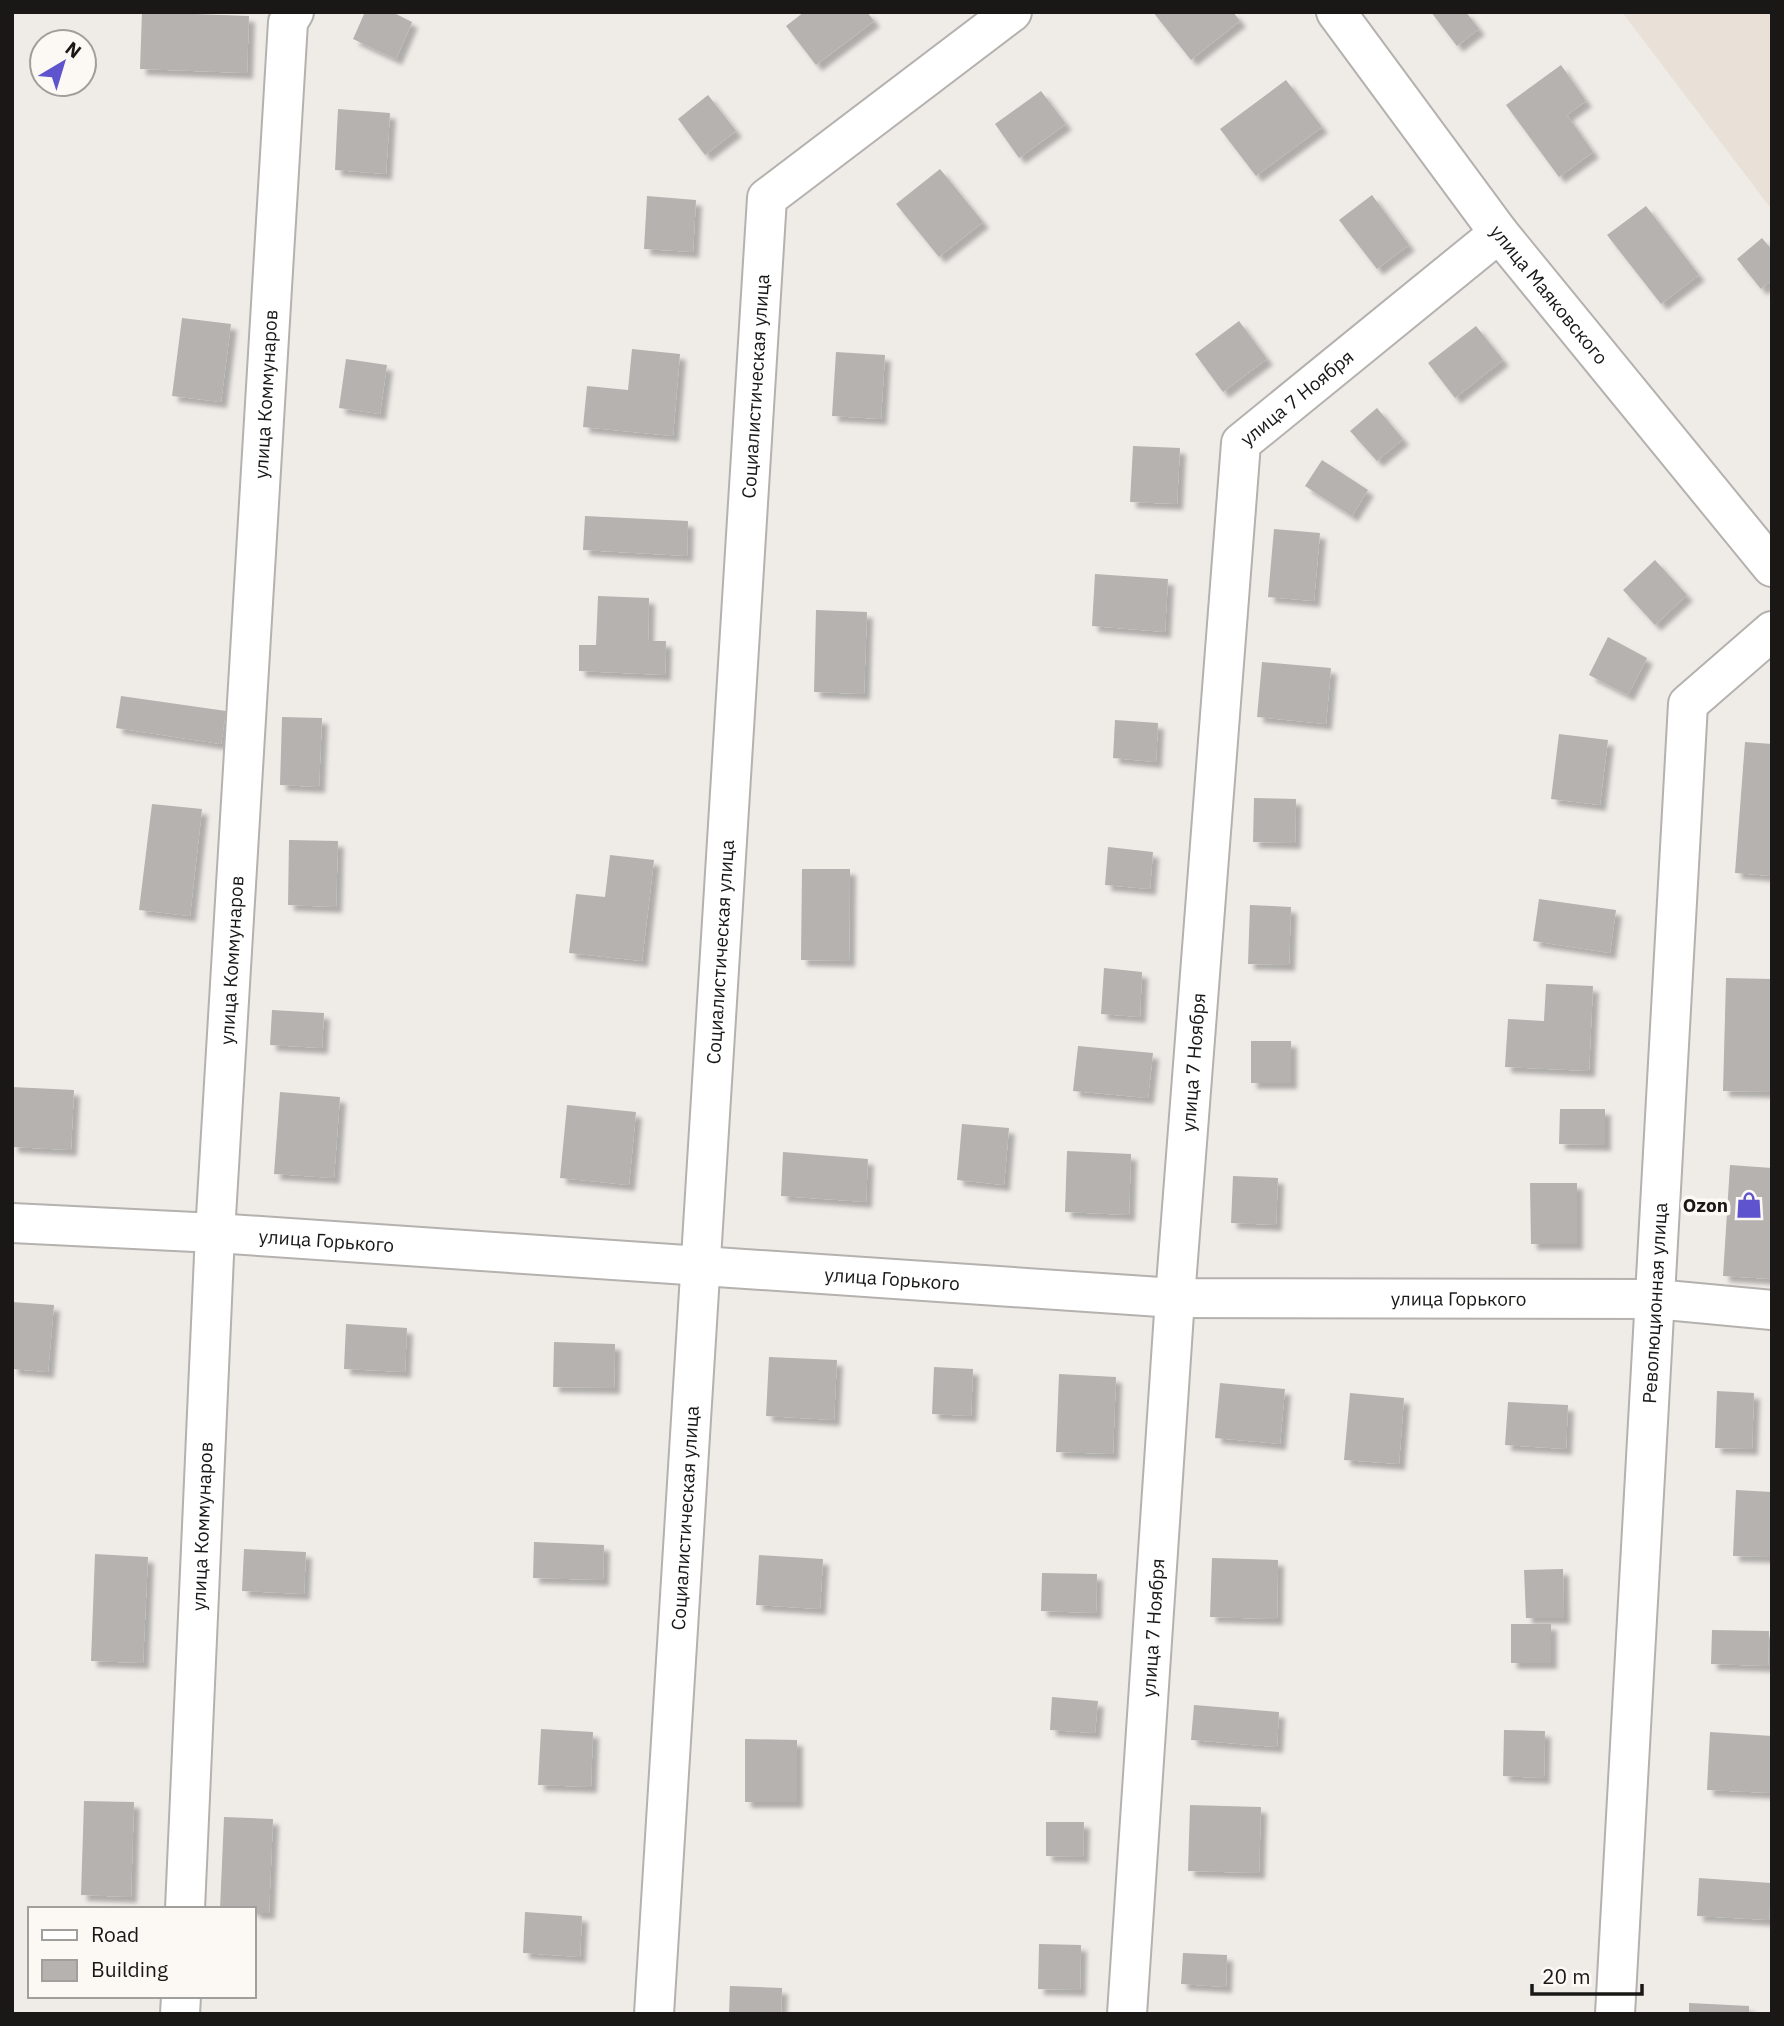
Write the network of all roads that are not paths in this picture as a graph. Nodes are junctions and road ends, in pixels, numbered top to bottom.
1 (293, 12) edge
2 (1012, 12) edge
3 (1336, 12) edge
4 (1499, 233) junction
5 (1772, 567) edge
6 (1772, 631) edge
7 (12, 1223) edge
8 (215, 1233) junction
9 (700, 1266) junction
10 (1175, 1298) junction
11 (1655, 1299) junction
12 (1772, 1310) edge
13 (185, 1907) edge
14 (654, 2014) edge
15 (1127, 2014) edge
16 (1615, 2014) edge

1 - 8 street, улица Коммунаров
2 - 9 street, Социалистическая улица
3 - 4 street, улица Маяковского
4 - 5 street, улица Маяковского
4 - 10 street, улица 7 Ноября
6 - 11 street, Революционная улица
7 - 8 street, улица Горького
8 - 9 street, улица Горького
8 - 13 street, улица Коммунаров
9 - 10 street, улица Горького
9 - 14 street, Социалистическая улица
10 - 11 street, улица Горького
10 - 15 street, улица 7 Ноября
11 - 12 street, улица Горького
11 - 16 street, Революционная улица

